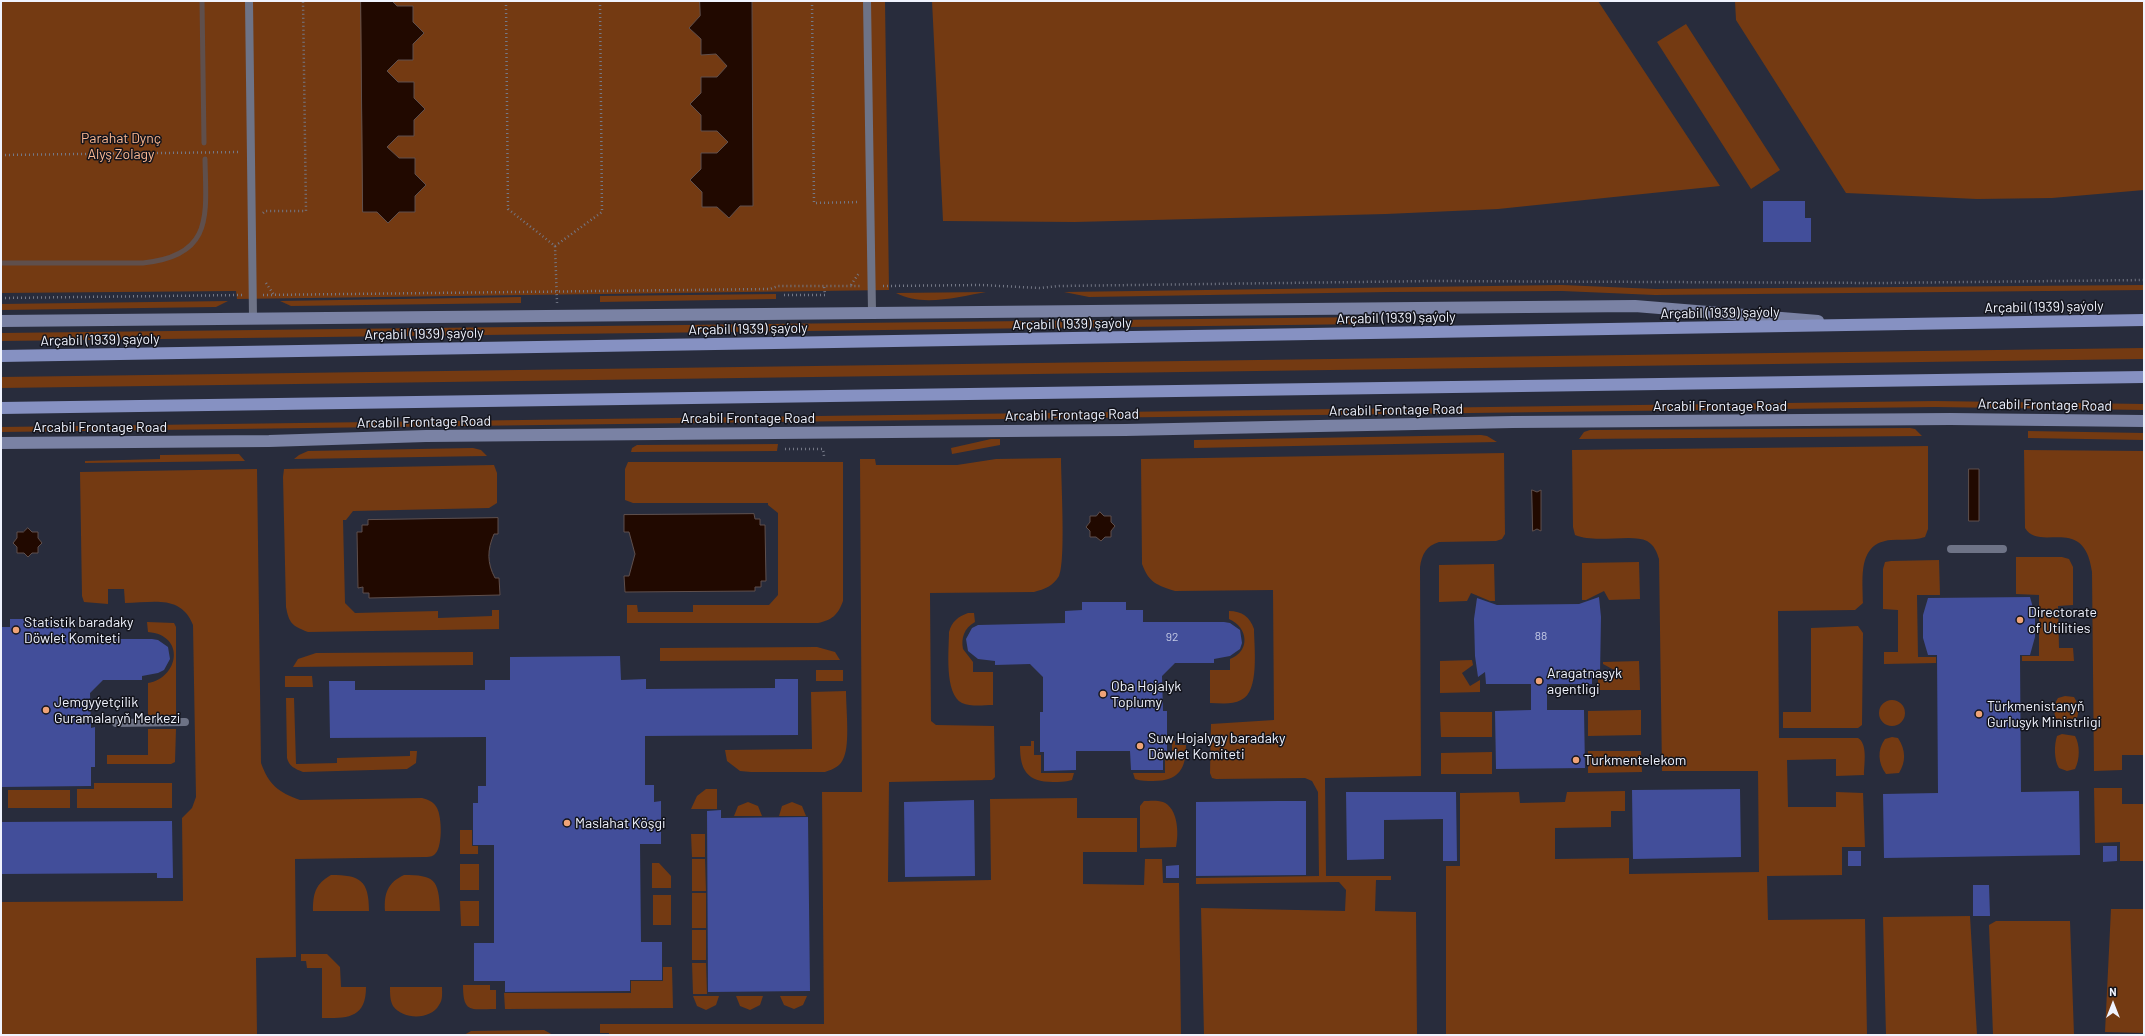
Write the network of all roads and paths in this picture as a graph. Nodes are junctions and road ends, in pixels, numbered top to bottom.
1 (249, 1) edge
2 (304, 1) edge
3 (506, 1) edge
4 (600, 1) edge
5 (812, 1) edge
6 (867, 1) edge
7 (251, 152) junction
8 (1, 155) edge
9 (859, 210) dead end
10 (263, 221) dead end
11 (555, 246) junction
12 (860, 270) dead end
13 (265, 280) dead end
14 (2144, 280) edge
15 (824, 286) junction
16 (850, 286) junction
17 (872, 286) junction
18 (556, 291) junction
19 (253, 295) junction
20 (275, 295) junction
21 (784, 295) dead end
22 (1, 298) edge
23 (872, 311) junction
24 (557, 315) junction
25 (253, 317) junction
26 (2144, 320) edge
27 (1, 321) edge
28 (1873, 326) junction
29 (1, 356) edge
30 (2144, 377) edge
31 (1, 408) edge
32 (2144, 421) edge
33 (1, 443) edge
34 (785, 449) dead end
35 (824, 456) dead end
36 (1951, 549) dead end
37 (2003, 549) dead end
38 (185, 722) dead end
39 (116, 723) dead end

1 - 7 lane
2 - 10 path
3 - 11 path
4 - 11 path
5 - 9 path
6 - 17 lane
7 - 8 path
7 - 19 lane
11 - 18 path
12 - 16 path
13 - 20 path
14 - 17 path
15 - 16 path
15 - 18 path
15 - 21 path
16 - 17 path
17 - 23 lane
18 - 20 path
18 - 24 path
19 - 20 path
19 - 22 path
19 - 25 lane
23 - 24 street
23 - 28 street
24 - 25 street
25 - 27 street
26 - 28 main road, Arçabil (1939) şaýoly
28 - 29 main road, Arçabil (1939) şaýoly
30 - 31 main road
32 - 33 street, Arcabil Frontage Road
34 - 35 path
36 - 37 lane
38 - 39 lane

